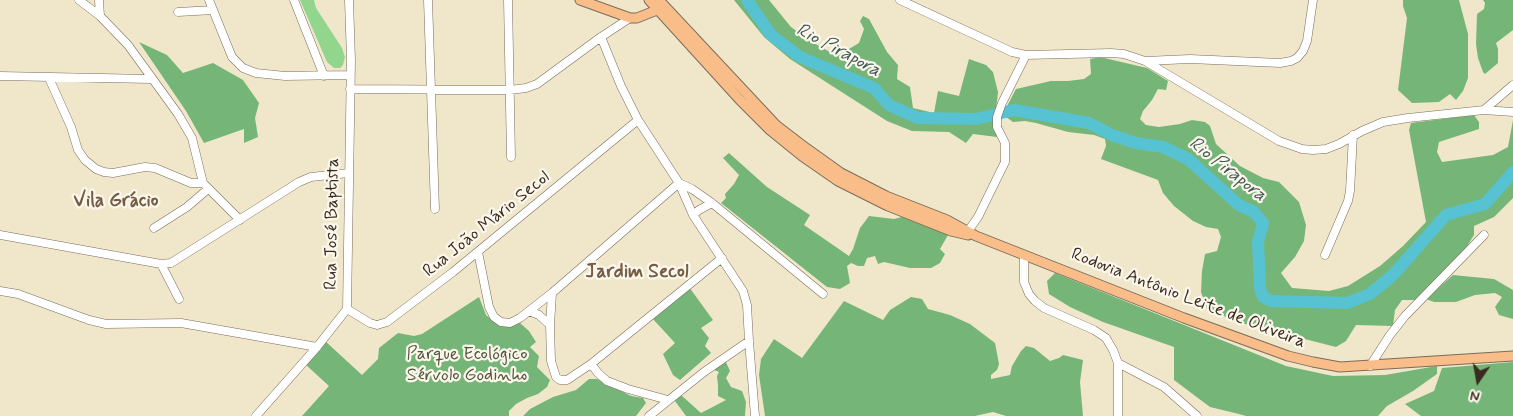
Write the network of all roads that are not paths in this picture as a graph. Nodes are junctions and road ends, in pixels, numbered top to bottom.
1 (79, 0) edge
2 (99, 0) edge
3 (209, 0) edge
4 (294, 0) edge
5 (349, 0) edge
6 (428, 0) edge
7 (508, 0) edge
8 (580, 0) edge
9 (900, 0) edge
10 (1311, 1) edge
11 (658, 4) edge
12 (213, 10) junction
13 (178, 12) dead end
14 (100, 16) junction
15 (645, 16) junction
16 (630, 18) junction
17 (669, 22) junction
18 (601, 37) junction
19 (1026, 55) junction
20 (1145, 61) junction
21 (0, 76) edge
22 (324, 76) junction
23 (350, 76) junction
24 (49, 78) junction
25 (151, 79) junction
26 (1513, 85) edge
27 (431, 88) junction
28 (350, 89) junction
29 (510, 90) junction
30 (1484, 110) junction
31 (1513, 112) edge
32 (638, 120) junction
33 (1353, 136) junction
34 (511, 157) dead end
35 (348, 173) junction
36 (679, 183) junction
37 (206, 186) junction
38 (712, 203) junction
39 (435, 209) dead end
40 (694, 214) junction
41 (240, 220) junction
42 (154, 228) dead end
43 (970, 234) junction
44 (0, 235) edge
45 (1484, 235) dead end
46 (478, 252) junction
47 (1024, 254) junction
48 (1325, 256) dead end
49 (722, 258) junction
50 (161, 264) junction
51 (0, 291) edge
52 (552, 294) junction
53 (823, 294) dead end
54 (179, 299) dead end
55 (347, 309) junction
56 (529, 311) junction
57 (550, 325) junction
58 (749, 341) junction
59 (316, 347) junction
60 (1513, 356) edge
61 (1118, 363) junction
62 (591, 364) junction
63 (1370, 366) junction
64 (668, 400) junction
65 (256, 416) edge
66 (649, 416) edge
67 (756, 416) edge
68 (1118, 416) edge
69 (1197, 416) edge

1 - 14 street
2 - 14 street
3 - 12 street
4 - 22 street
5 - 23 street, Rua José Baptista
6 - 27 street
7 - 29 street
8 - 16 main road
9 - 19 street
10 - 20 street
11 - 15 main road
11 - 17 main road, Rodovia Antônio Leite de Oliveira
11 - 43 main road, Rodovia Antônio Leite de Oliveira
12 - 13 street
12 - 22 street
14 - 25 street
15 - 16 main road
15 - 17 main road
16 - 18 street
17 - 43 main road, Rodovia Antônio Leite de Oliveira
18 - 29 street
18 - 32 street
19 - 20 street
19 - 43 street
20 - 33 street
21 - 24 street
22 - 23 street
23 - 28 street, Rua José Baptista
24 - 25 street
24 - 37 street
25 - 37 street
26 - 30 street
27 - 28 street
27 - 29 street
27 - 39 street
28 - 35 street, Rua José Baptista
29 - 34 street
30 - 31 street
30 - 33 street
32 - 36 street
32 - 46 street, Rua João Mário Secol
33 - 48 street
35 - 41 street
35 - 55 street, Rua José Baptista
36 - 38 street
36 - 40 street
36 - 52 street
37 - 41 street
37 - 42 street
38 - 40 street
38 - 53 street
40 - 49 street
41 - 50 street
43 - 47 main road, Rodovia Antônio Leite de Oliveira
44 - 50 street
45 - 63 street
46 - 55 street, Rua João Mário Secol
46 - 56 street
47 - 61 street
47 - 63 main road, Rodovia Antônio Leite de Oliveira
49 - 58 street
49 - 62 street
50 - 54 street
51 - 59 street
52 - 56 street
52 - 57 street
55 - 59 street, Rua José Baptista
56 - 57 street
57 - 62 street
58 - 64 street
58 - 67 street
59 - 65 street, Rua José Baptista
60 - 63 main road, Rodovia Antônio Leite de Oliveira
61 - 68 street
61 - 69 street
62 - 64 street
64 - 66 street

